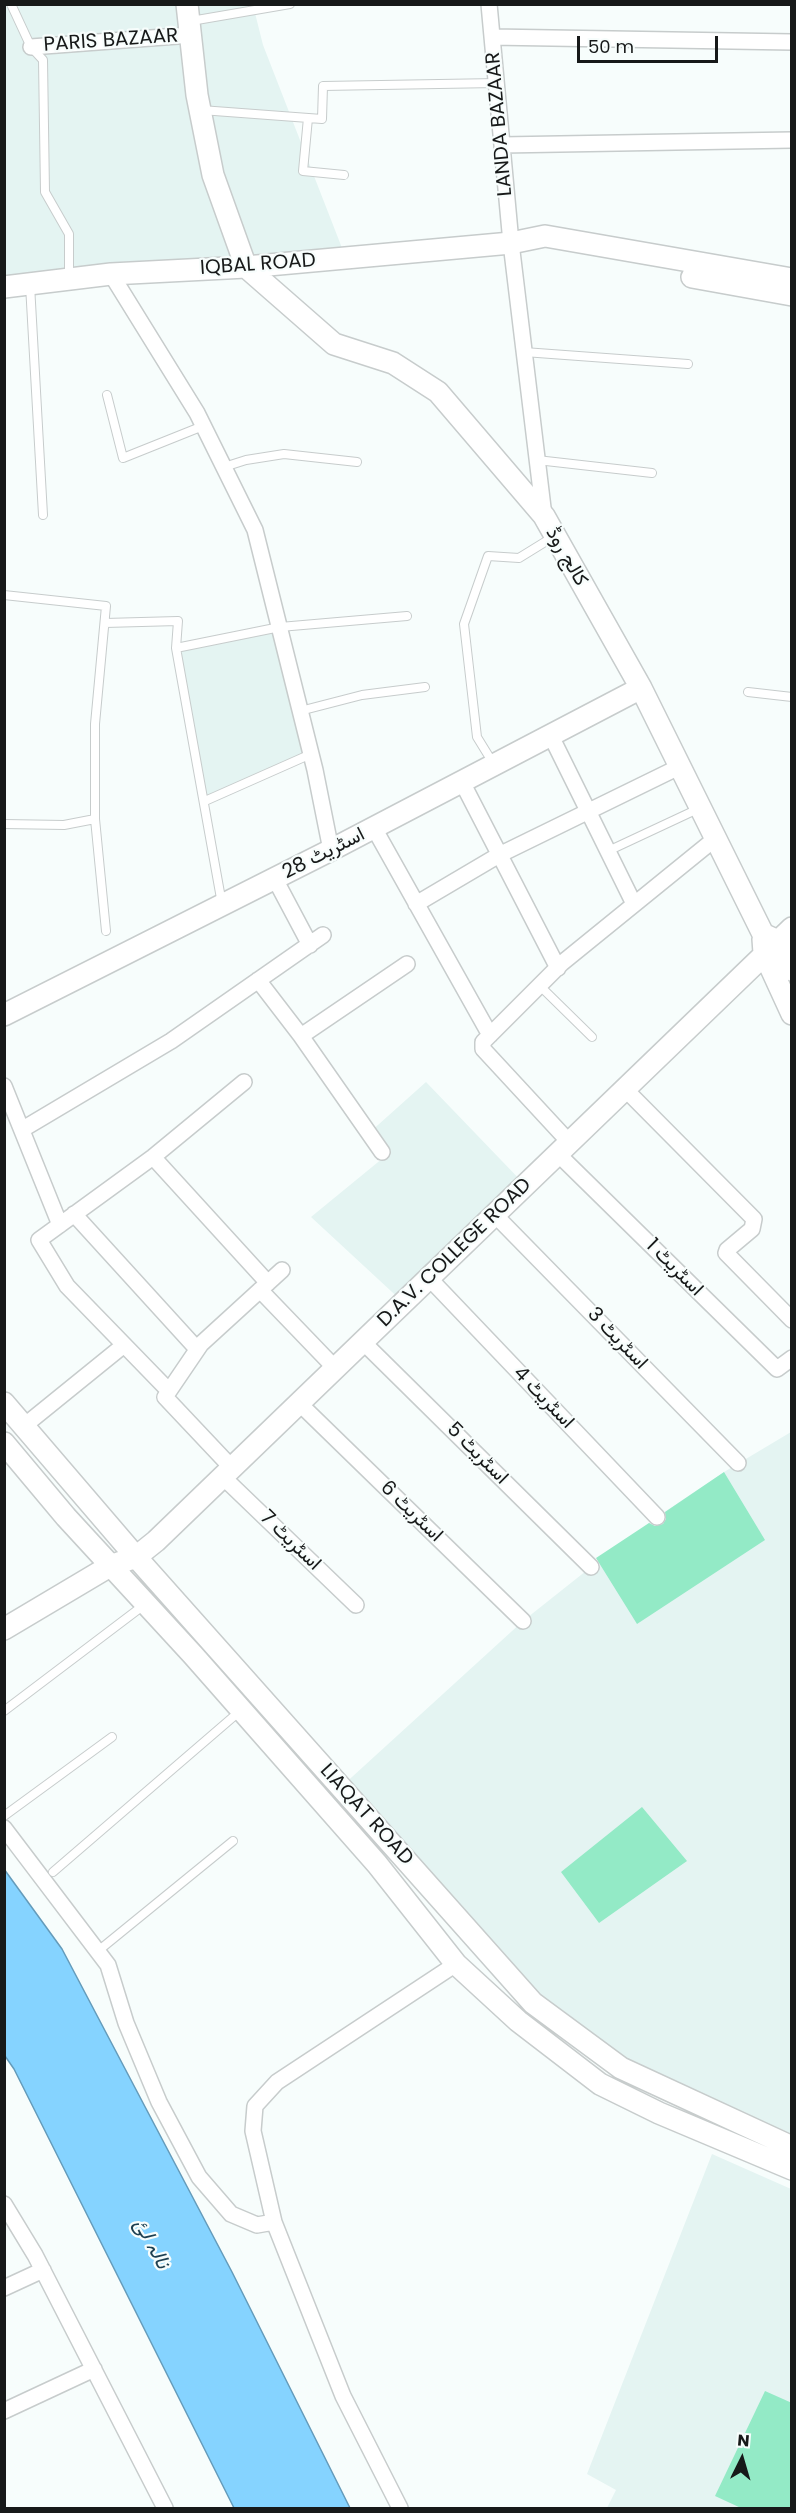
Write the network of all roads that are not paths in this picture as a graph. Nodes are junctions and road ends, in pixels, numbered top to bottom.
1 (11, 4) edge
2 (290, 4) edge
3 (489, 4) edge
4 (189, 20) edge
5 (492, 37) junction
6 (792, 42) edge
7 (32, 47) junction
8 (497, 83) junction
9 (200, 110) junction
10 (308, 118) junction
11 (792, 140) edge
12 (502, 145) junction
13 (344, 175) dead end
14 (512, 243) junction
15 (246, 267) junction
16 (111, 274) junction
17 (69, 279) junction
18 (792, 279) edge
19 (29, 284) junction
20 (4, 287) edge
21 (792, 295) edge
22 (524, 352) junction
23 (688, 364) dead end
24 (107, 395) dead end
25 (204, 426) junction
26 (537, 460) junction
27 (357, 462) dead end
28 (224, 467) junction
29 (652, 472) dead end
30 (43, 515) dead end
31 (544, 516) junction
32 (555, 536) junction
33 (4, 595) edge
34 (407, 616) dead end
35 (105, 623) junction
36 (280, 627) junction
37 (176, 648) junction
38 (424, 687) dead end
39 (641, 688) junction
40 (748, 692) dead end
41 (792, 697) edge
42 (300, 711) junction
43 (551, 736) junction
44 (311, 754) junction
45 (494, 765) junction
46 (681, 766) junction
47 (462, 782) junction
48 (205, 801) junction
49 (701, 808) junction
50 (588, 812) junction
51 (95, 819) junction
52 (4, 824) edge
53 (374, 828) junction
54 (716, 838) junction
55 (331, 850) junction
56 (608, 851) junction
57 (499, 855) junction
58 (275, 879) junction
59 (416, 904) junction
60 (634, 904) junction
61 (222, 905) junction
62 (106, 931) dead end
63 (322, 935) dead end
64 (774, 939) edge
65 (310, 945) junction
66 (407, 964) dead end
67 (558, 968) junction
68 (792, 970) edge
69 (258, 980) junction
70 (540, 986) junction
71 (792, 1014) edge
72 (4, 1015) edge
73 (490, 1035) junction
74 (301, 1036) junction
75 (592, 1037) dead end
76 (244, 1082) dead end
77 (4, 1086) edge
78 (625, 1089) junction
79 (23, 1129) junction
80 (564, 1149) junction
81 (382, 1152) dead end
82 (153, 1157) junction
83 (74, 1214) junction
84 (495, 1215) junction
85 (60, 1225) junction
86 (282, 1270) dead end
87 (429, 1278) junction
88 (264, 1286) junction
89 (792, 1320) edge
90 (363, 1342) junction
91 (124, 1345) junction
92 (197, 1349) junction
93 (792, 1358) edge
94 (336, 1368) junction
95 (169, 1391) junction
96 (4, 1403) edge
97 (299, 1403) junction
98 (24, 1426) junction
99 (4, 1443) edge
100 (738, 1463) dead end
101 (228, 1472) junction
102 (657, 1517) dead end
103 (136, 1557) junction
104 (110, 1566) junction
105 (591, 1567) dead end
106 (146, 1604) junction
107 (356, 1605) dead end
108 (523, 1621) dead end
109 (4, 1629) edge
110 (242, 1710) junction
111 (4, 1712) edge
112 (112, 1737) dead end
113 (4, 1816) edge
114 (4, 1828) edge
115 (232, 1841) dead end
116 (52, 1872) dead end
117 (98, 1951) junction
118 (456, 1964) junction
119 (792, 2147) edge
120 (792, 2169) edge
121 (4, 2204) edge
122 (274, 2222) junction
123 (43, 2270) junction
124 (4, 2288) edge
125 (94, 2369) junction
126 (4, 2411) edge
127 (165, 2508) edge
128 (400, 2508) edge

1 - 7 lane
2 - 4 lane
3 - 5 street, LANDA BAZAAR
4 - 7 street, PARIS BAZAAR
4 - 9 street
5 - 6 street
5 - 8 street, LANDA BAZAAR
7 - 17 lane
8 - 10 lane
8 - 12 street, LANDA BAZAAR
9 - 10 lane
9 - 15 street
10 - 13 lane
11 - 12 street
12 - 14 street, LANDA BAZAAR
14 - 15 street, IQBAL ROAD
14 - 18 street, IQBAL ROAD
14 - 21 street, IQBAL ROAD
14 - 22 street, LANDA BAZAAR
15 - 16 street, IQBAL ROAD
15 - 31 street, کالج روڈ
16 - 17 street, IQBAL ROAD
16 - 25 street
17 - 19 street, IQBAL ROAD
19 - 20 street, IQBAL ROAD
19 - 30 lane
22 - 23 lane
22 - 26 street, LANDA BAZAAR
24 - 25 lane
25 - 28 street
26 - 29 lane
26 - 31 street, LANDA BAZAAR
27 - 28 lane
28 - 36 street
31 - 32 street, کالج روڈ
32 - 39 street, کالج روڈ
32 - 45 lane
33 - 35 lane
34 - 36 lane
35 - 37 lane
35 - 51 lane
36 - 37 lane
36 - 42 street
37 - 48 lane
38 - 42 lane
39 - 43 street, اسٹریٹ 28
39 - 46 street, کالج روڈ
40 - 41 lane
42 - 44 street
43 - 45 street, اسٹریٹ 28
43 - 50 street
44 - 48 lane
44 - 55 street
45 - 47 street, اسٹریٹ 28
46 - 49 street, کالج روڈ
46 - 50 street
47 - 53 street, اسٹریٹ 28
47 - 57 street
48 - 61 lane
49 - 54 street, کالج روڈ
49 - 56 lane
50 - 56 street
50 - 57 street
51 - 52 lane
51 - 62 lane
53 - 55 street, اسٹریٹ 28
53 - 59 street
54 - 60 street
54 - 64 street, کالج روڈ
55 - 58 street, اسٹریٹ 28
56 - 60 street
57 - 59 street
57 - 67 street
58 - 61 street, اسٹریٹ 28
58 - 65 street
59 - 73 street
60 - 67 street
61 - 72 street, اسٹریٹ 28
63 - 65 street
64 - 68 street
64 - 71 street
64 - 78 street, D.A.V. COLLEGE ROAD
65 - 69 street
66 - 74 street
67 - 70 street
69 - 74 street
69 - 79 street
70 - 73 street
70 - 75 lane
73 - 80 street
74 - 81 street
76 - 82 street
77 - 79 street
78 - 80 street, D.A.V. COLLEGE ROAD
78 - 89 street
79 - 85 street
80 - 84 street, D.A.V. COLLEGE ROAD
80 - 93 street, اسٹریٹ 1
82 - 83 street
82 - 88 street
83 - 85 street
83 - 92 street
84 - 87 street, D.A.V. COLLEGE ROAD
84 - 100 street, اسٹریٹ 3
85 - 91 street
86 - 88 street
87 - 90 street, D.A.V. COLLEGE ROAD
87 - 102 street, اسٹریٹ 4
88 - 92 street
88 - 94 street
90 - 94 street, D.A.V. COLLEGE ROAD
90 - 105 street, اسٹریٹ 5
91 - 95 street
91 - 98 street
92 - 95 street
94 - 97 street, D.A.V. COLLEGE ROAD
95 - 101 street, اسٹریٹ 7
96 - 98 street, LIAQAT ROAD
97 - 101 street, D.A.V. COLLEGE ROAD
97 - 108 street, اسٹریٹ 6
98 - 103 street, LIAQAT ROAD
99 - 104 street, LIAQAT ROAD
101 - 103 street, D.A.V. COLLEGE ROAD
101 - 107 street, اسٹریٹ 7
103 - 104 street, D.A.V. COLLEGE ROAD
103 - 119 street, LIAQAT ROAD
104 - 106 street, LIAQAT ROAD
104 - 109 street, D.A.V. COLLEGE ROAD
106 - 110 street, LIAQAT ROAD
106 - 111 lane
110 - 116 lane
110 - 118 street, LIAQAT ROAD
112 - 113 lane
114 - 117 street
115 - 117 lane
117 - 122 street
118 - 120 street, LIAQAT ROAD
118 - 122 street
121 - 123 street
122 - 128 street
123 - 124 street
123 - 125 street
125 - 126 street
125 - 127 street

